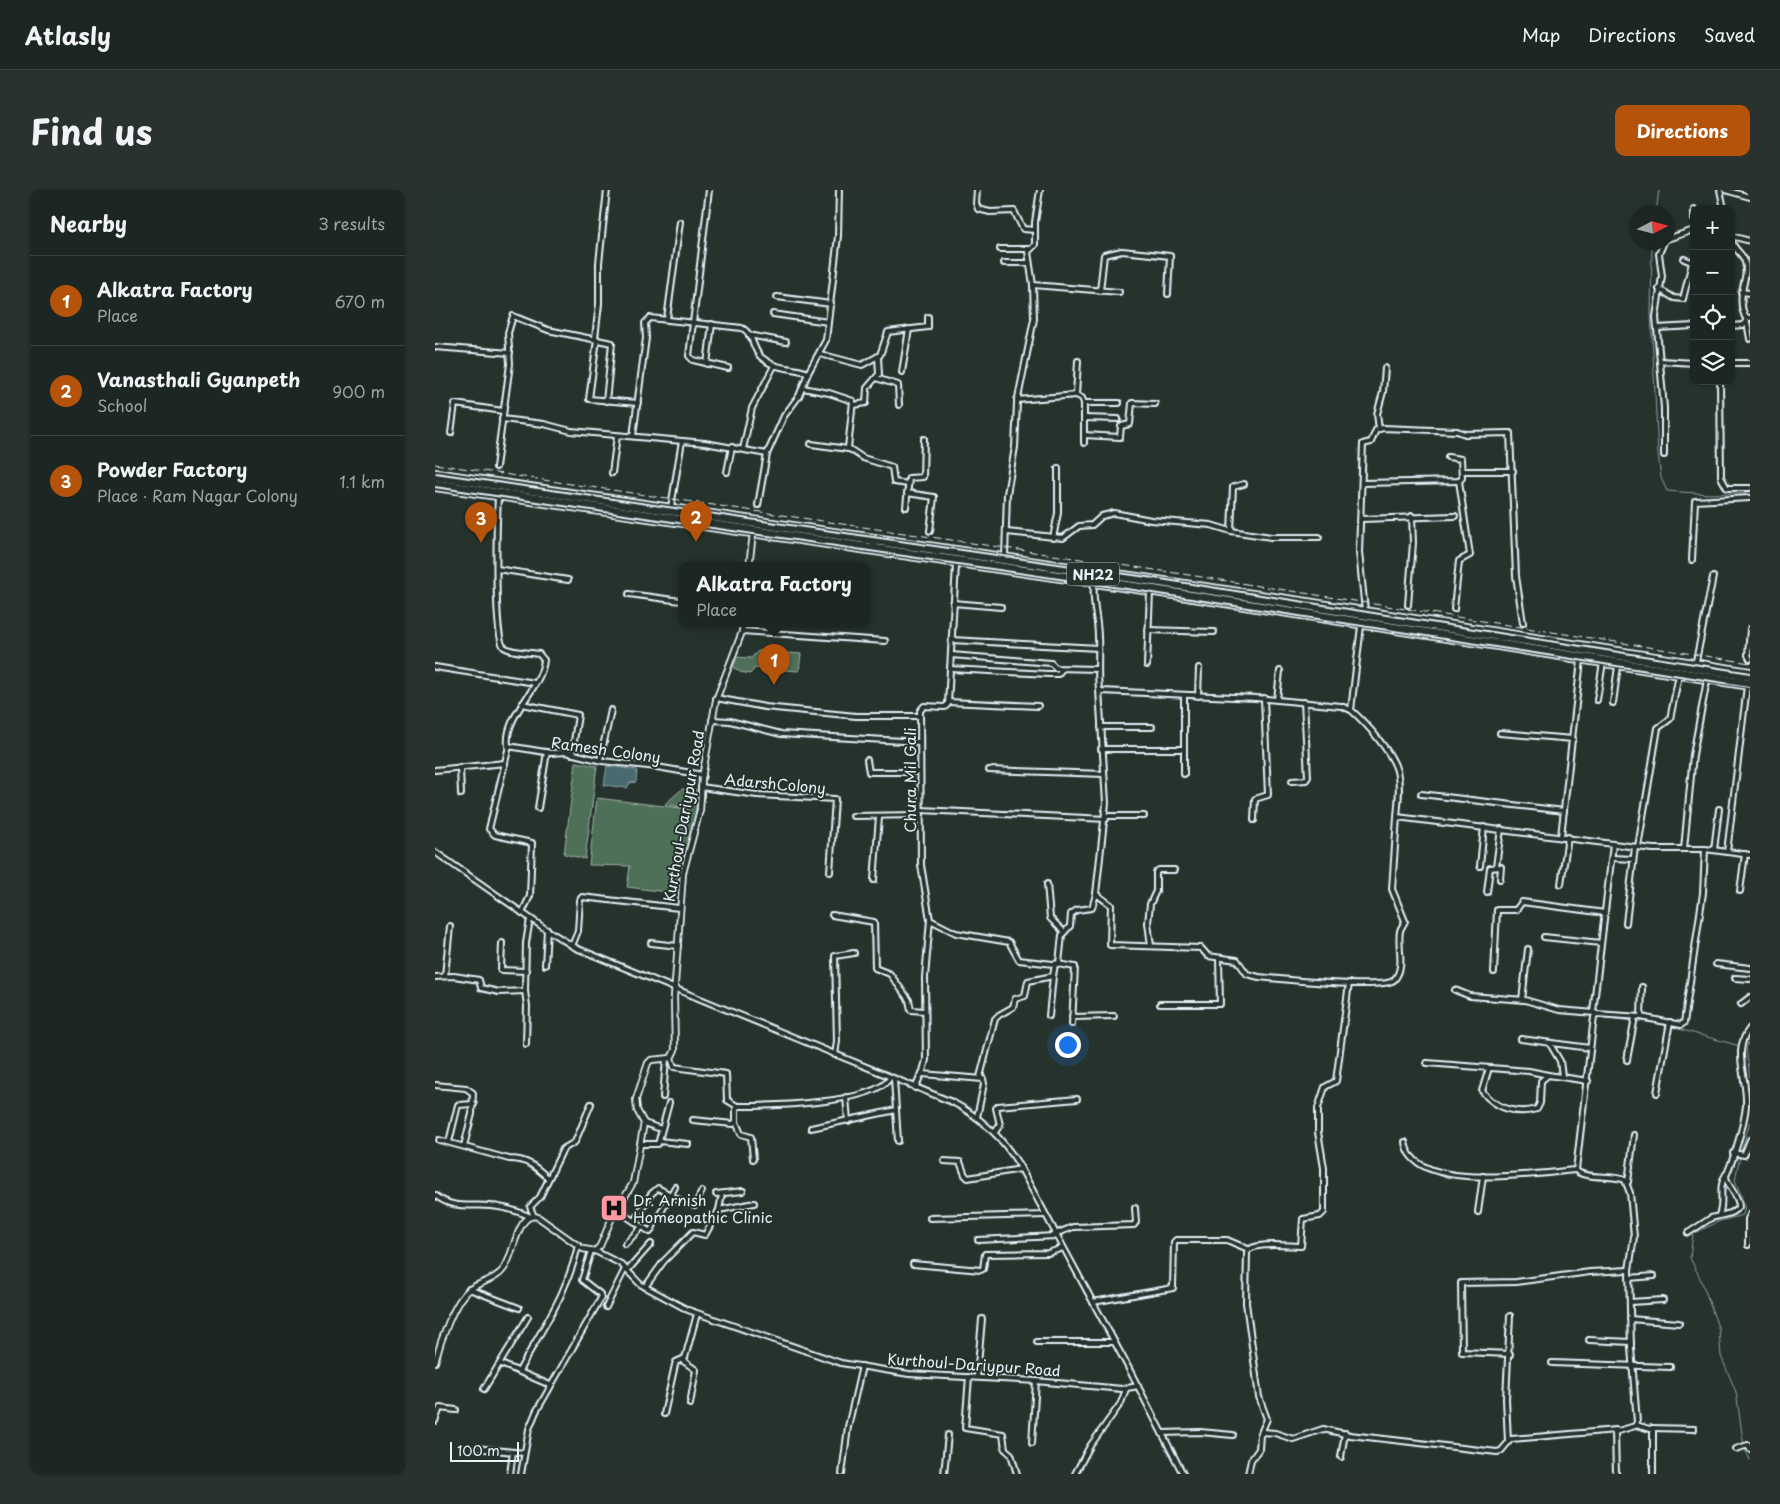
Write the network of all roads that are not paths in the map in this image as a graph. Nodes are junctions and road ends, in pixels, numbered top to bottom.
1 (607, 190) edge
2 (709, 190) edge
3 (839, 190) edge
4 (977, 190) edge
5 (1040, 190) edge
6 (1720, 190) edge
7 (1725, 190) edge
8 (1750, 197) edge
9 (1722, 205) edge
10 (680, 222) dead end
11 (1035, 230) junction
12 (1690, 231) edge
13 (1675, 236) edge
14 (1735, 238) edge
15 (1750, 240) edge
16 (1000, 249) dead end
17 (1029, 249) junction
18 (1661, 250) edge
19 (1735, 250) edge
20 (1684, 259) dead end
21 (1690, 262) edge
22 (1748, 262) edge
23 (1005, 263) dead end
24 (1029, 263) junction
25 (1690, 273) edge
26 (1033, 285) junction
27 (1659, 289) junction
28 (1100, 291) junction
29 (1119, 292) dead end
30 (1741, 292) junction
31 (1750, 293) edge
32 (1168, 294) dead end
33 (777, 297) dead end
34 (831, 304) junction
35 (773, 314) dead end
36 (928, 317) dead end
37 (667, 319) junction
38 (1748, 319) edge
39 (694, 322) junction
40 (828, 322) junction
41 (712, 324) junction
42 (1690, 326) edge
43 (1735, 326) edge
44 (1657, 328) junction
45 (909, 329) junction
46 (749, 335) junction
47 (596, 338) junction
48 (1750, 339) edge
49 (786, 342) dead end
50 (435, 347) edge
51 (510, 353) junction
52 (820, 354) junction
53 (878, 357) junction
54 (1078, 361) dead end
55 (1661, 361) junction
56 (1690, 363) edge
57 (1735, 363) edge
58 (1750, 363) edge
59 (707, 364) junction
60 (774, 366) junction
61 (728, 368) dead end
62 (1385, 368) dead end
63 (902, 372) dead end
64 (808, 373) junction
65 (875, 378) junction
66 (1720, 385) edge
67 (803, 388) junction
68 (1076, 395) junction
69 (1017, 400) junction
70 (606, 401) junction
71 (638, 403) junction
72 (1084, 403) junction
73 (1119, 403) dead end
74 (854, 404) junction
75 (1155, 404) dead end
76 (899, 405) dead end
77 (503, 412) junction
78 (1084, 418) junction
79 (502, 419) junction
80 (1118, 419) dead end
81 (1379, 429) junction
82 (451, 433) dead end
83 (1084, 435) junction
84 (617, 436) junction
85 (633, 436) junction
86 (924, 440) dead end
87 (682, 441) junction
88 (1084, 443) dead end
89 (811, 444) dead end
90 (732, 447) junction
91 (743, 449) junction
92 (849, 449) junction
93 (767, 454) junction
94 (1664, 455) dead end
95 (1448, 457) dead end
96 (496, 467) dead end
97 (1058, 468) dead end
98 (1462, 471) junction
99 (1513, 471) junction
100 (435, 472) edge
101 (727, 472) dead end
102 (612, 473) dead end
103 (435, 477) edge
104 (474, 478) junction
105 (1459, 481) junction
106 (435, 483) edge
107 (1362, 483) junction
108 (908, 484) junction
109 (1244, 484) dead end
110 (435, 488) edge
111 (1750, 488) edge
112 (471, 493) junction
113 (907, 493) junction
114 (498, 497) junction
115 (1750, 498) edge
116 (758, 505) dead end
117 (671, 506) junction
118 (906, 507) dead end
119 (724, 514) junction
120 (1412, 516) junction
121 (1455, 516) dead end
122 (1361, 519) junction
123 (1231, 522) junction
124 (1220, 527) junction
125 (722, 529) junction
126 (930, 531) dead end
127 (1231, 531) junction
128 (1007, 532) junction
129 (753, 534) junction
130 (1319, 537) dead end
131 (1053, 538) junction
132 (944, 547) junction
133 (1005, 556) junction
134 (1692, 560) dead end
135 (750, 562) edge
136 (941, 562) junction
137 (956, 564) junction
138 (1073, 566) junction
139 (497, 569) junction
140 (1713, 577) dead end
141 (568, 580) dead end
142 (1070, 582) junction
143 (1094, 585) junction
144 (1150, 592) junction
145 (629, 594) dead end
146 (678, 601) edge
147 (953, 603) junction
148 (1408, 605) dead end
149 (1001, 607) dead end
150 (1454, 608) dead end
151 (1365, 611) junction
152 (1387, 614) junction
153 (1523, 623) dead end
154 (1361, 626) junction
155 (743, 627) edge
156 (1750, 629) edge
157 (1148, 630) junction
158 (1385, 630) junction
159 (742, 631) junction
160 (1214, 632) dead end
161 (885, 640) dead end
162 (952, 640) junction
163 (1098, 648) junction
164 (1605, 648) junction
165 (951, 655) junction
166 (1750, 659) edge
167 (1581, 660) junction
168 (1696, 662) junction
169 (1603, 664) junction
170 (1147, 665) dead end
171 (1618, 666) junction
172 (435, 667) edge
173 (1199, 668) dead end
174 (950, 669) junction
175 (1062, 669) junction
176 (1097, 669) junction
177 (1279, 671) dead end
178 (1750, 673) edge
179 (1679, 676) junction
180 (1707, 680) junction
181 (535, 683) junction
182 (1749, 685) edge
183 (1099, 690) junction
184 (1184, 696) junction
185 (1198, 696) junction
186 (716, 698) junction
187 (1264, 698) junction
188 (1277, 700) junction
189 (1597, 700) dead end
190 (948, 702) junction
191 (1304, 702) junction
192 (1613, 703) dead end
193 (522, 704) junction
194 (1038, 706) dead end
195 (611, 710) dead end
196 (1351, 710) junction
197 (920, 716) junction
198 (713, 720) junction
199 (1101, 727) junction
200 (1152, 727) dead end
201 (1500, 733) dead end
202 (1573, 739) junction
203 (920, 742) junction
204 (508, 745) junction
205 (1184, 749) junction
206 (1101, 750) junction
207 (547, 752) junction
208 (572, 754) junction
209 (600, 760) junction
210 (867, 760) dead end
211 (505, 763) junction
212 (460, 767) junction
213 (435, 770) edge
214 (989, 770) dead end
215 (920, 772) junction
216 (1104, 774) junction
217 (1184, 774) dead end
218 (703, 775) junction
219 (1292, 780) dead end
220 (701, 788) junction
221 (461, 794) dead end
222 (1421, 794) dead end
223 (537, 808) dead end
224 (921, 810) junction
225 (1719, 810) dead end
226 (1564, 811) junction
227 (921, 815) junction
228 (853, 816) dead end
229 (1144, 816) dead end
230 (879, 817) junction
231 (1106, 817) junction
232 (1397, 817) junction
233 (1254, 820) dead end
234 (1484, 827) junction
235 (1501, 829) junction
236 (1561, 836) junction
237 (1568, 837) junction
238 (1613, 844) junction
239 (1636, 847) junction
240 (1684, 849) junction
241 (1705, 849) junction
242 (1714, 850) junction
243 (435, 852) edge
244 (1727, 852) junction
245 (1747, 855) edge
246 (1612, 858) junction
247 (1633, 859) junction
248 (1480, 866) dead end
249 (1496, 867) junction
250 (1174, 870) dead end
251 (830, 872) dead end
252 (1500, 879) dead end
253 (874, 880) dead end
254 (1047, 884) dead end
255 (1561, 884) dead end
256 (1740, 891) dead end
257 (1487, 892) dead end
258 (1096, 894) junction
259 (679, 908) junction
260 (522, 912) junction
261 (1605, 913) junction
262 (832, 915) dead end
263 (929, 916) junction
264 (530, 919) junction
265 (1626, 924) dead end
266 (449, 926) dead end
267 (547, 930) junction
268 (1064, 932) junction
269 (1544, 938) dead end
270 (502, 943) dead end
271 (651, 943) dead end
272 (1601, 943) junction
273 (572, 946) junction
274 (679, 946) junction
275 (1151, 946) junction
276 (1528, 949) dead end
277 (855, 953) dead end
278 (1219, 958) junction
279 (1057, 964) junction
280 (1716, 964) dead end
281 (545, 965) dead end
282 (1750, 968) edge
283 (526, 971) junction
284 (1494, 972) dead end
285 (445, 976) junction
286 (1053, 976) junction
287 (435, 977) edge
288 (1735, 978) dead end
289 (1750, 979) edge
290 (1349, 983) junction
291 (1643, 987) dead end
292 (676, 988) junction
293 (1455, 990) dead end
294 (525, 991) junction
295 (1750, 997) edge
296 (1522, 1000) junction
297 (1160, 1004) dead end
298 (1741, 1004) dead end
299 (925, 1010) junction
300 (1594, 1015) junction
301 (1049, 1016) dead end
302 (1114, 1016) dead end
303 (1072, 1017) junction
304 (1635, 1017) junction
305 (1641, 1017) junction
306 (1670, 1022) junction
307 (1072, 1024) dead end
308 (1750, 1029) edge
309 (1521, 1039) dead end
310 (527, 1044) dead end
311 (1551, 1044) junction
312 (1591, 1048) junction
313 (835, 1054) junction
314 (668, 1058) junction
315 (1627, 1060) dead end
316 (1427, 1063) dead end
317 (1489, 1068) junction
318 (922, 1074) junction
319 (1548, 1075) junction
320 (1562, 1076) junction
321 (892, 1078) junction
322 (980, 1078) junction
323 (1588, 1081) junction
324 (435, 1085) edge
325 (915, 1088) junction
326 (1657, 1093) dead end
327 (663, 1097) dead end
328 (846, 1097) junction
329 (1077, 1099) dead end
330 (669, 1103) dead end
331 (474, 1104) junction
332 (591, 1104) dead end
333 (737, 1106) junction
334 (896, 1110) junction
335 (977, 1117) junction
336 (693, 1120) dead end
337 (848, 1120) junction
338 (736, 1122) junction
339 (644, 1123) junction
340 (811, 1128) dead end
341 (661, 1129) junction
342 (995, 1132) junction
343 (1634, 1135) dead end
344 (439, 1140) dead end
345 (1750, 1140) edge
346 (659, 1141) junction
347 (898, 1141) dead end
348 (449, 1142) junction
349 (1405, 1142) dead end
350 (641, 1144) junction
351 (688, 1144) dead end
352 (463, 1146) junction
353 (1734, 1153) junction
354 (1746, 1155) edge
355 (753, 1159) dead end
356 (944, 1161) dead end
357 (1021, 1169) junction
358 (1576, 1170) junction
359 (1728, 1173) junction
360 (1483, 1176) junction
361 (548, 1178) junction
362 (1628, 1183) junction
363 (675, 1187) dead end
364 (702, 1190) dead end
365 (743, 1191) dead end
366 (671, 1194) junction
367 (716, 1194) dead end
368 (722, 1194) junction
369 (437, 1196) edge
370 (435, 1202) edge
371 (754, 1203) dead end
372 (1135, 1208) dead end
373 (617, 1210) junction
374 (719, 1210) junction
375 (1478, 1212) dead end
376 (1045, 1215) junction
377 (1719, 1215) junction
378 (1750, 1215) edge
379 (532, 1216) junction
380 (930, 1218) dead end
381 (634, 1221) junction
382 (642, 1227) junction
383 (1688, 1233) dead end
384 (1056, 1235) junction
385 (978, 1240) dead end
386 (625, 1244) dead end
387 (651, 1244) dead end
388 (1748, 1245) dead end
389 (579, 1246) junction
390 (1063, 1248) junction
391 (1248, 1249) junction
392 (593, 1251) junction
393 (913, 1264) dead end
394 (626, 1270) junction
395 (1629, 1270) junction
396 (1654, 1276) dead end
397 (1629, 1278) junction
398 (645, 1286) junction
399 (469, 1290) junction
400 (601, 1296) junction
401 (610, 1300) junction
402 (1663, 1300) dead end
403 (1093, 1302) junction
404 (1630, 1302) junction
405 (606, 1307) dead end
406 (519, 1308) dead end
407 (697, 1314) junction
408 (1510, 1316) dead end
409 (528, 1317) dead end
410 (982, 1319) dead end
411 (1631, 1319) junction
412 (1679, 1323) dead end
413 (1589, 1340) dead end
414 (1037, 1342) dead end
415 (1115, 1342) junction
416 (1631, 1342) junction
417 (1510, 1354) junction
418 (682, 1360) junction
419 (435, 1362) edge
420 (1551, 1363) dead end
421 (501, 1364) junction
422 (862, 1366) junction
423 (1632, 1366) junction
424 (1670, 1367) dead end
425 (519, 1371) junction
426 (969, 1377) junction
427 (977, 1377) junction
428 (1036, 1381) junction
429 (550, 1385) junction
430 (1138, 1386) junction
431 (484, 1389) dead end
432 (1127, 1389) junction
433 (690, 1404) dead end
434 (456, 1410) dead end
435 (664, 1414) dead end
436 (435, 1421) edge
437 (1636, 1425) junction
438 (1652, 1428) junction
439 (1694, 1429) dead end
440 (1616, 1430) junction
441 (1162, 1433) junction
442 (1261, 1433) junction
443 (1345, 1433) junction
444 (948, 1435) dead end
445 (1233, 1435) dead end
446 (1508, 1441) junction
447 (1032, 1443) dead end
448 (476, 1448) dead end
449 (1749, 1448) edge
450 (1738, 1449) dead end
451 (513, 1452) junction
452 (524, 1453) junction
453 (1341, 1457) dead end
454 (510, 1474) edge
455 (521, 1474) edge
456 (842, 1474) edge
457 (944, 1474) edge
458 (1017, 1474) edge
459 (1075, 1474) edge
460 (1183, 1474) edge
461 (1249, 1474) edge
462 (1616, 1474) edge
463 (1653, 1474) edge

1 - 47 street
2 - 39 street
3 - 34 street
4 - 11 street
5 - 11 street
6 - 9 street
7 - 8 street
10 - 37 street
11 - 17 street
12 - 13 street
14 - 15 street
16 - 17 street
17 - 24 street
18 - 27 street
19 - 22 street
20 - 21 street
22 - 30 street
23 - 24 street
24 - 26 street
25 - 27 street
26 - 28 street
26 - 69 street
27 - 44 street
28 - 29 street
28 - 32 street
30 - 31 street
30 - 38 street
33 - 34 street
34 - 40 street
35 - 40 street
36 - 45 street
37 - 39 street
37 - 71 street
38 - 43 street
38 - 48 street
39 - 41 street
39 - 59 street
40 - 52 street
41 - 46 street
41 - 59 street
42 - 44 street
44 - 55 street
45 - 53 street
45 - 63 street
46 - 49 street
46 - 60 street
47 - 51 street
47 - 70 street
47 - 70 street
50 - 51 street
51 - 77 street
52 - 53 street
52 - 64 street
53 - 65 street
54 - 68 street
55 - 56 street
55 - 94 street
57 - 58 street
59 - 61 street
60 - 64 street
60 - 91 street
62 - 81 street
64 - 67 street
65 - 74 street
65 - 76 street
66 - 111 street
67 - 74 street
67 - 93 street
68 - 69 street
68 - 72 street
69 - 128 street
70 - 71 street
71 - 85 street
72 - 73 street
72 - 78 street
74 - 92 street
75 - 83 street
77 - 79 street
77 - 82 street
78 - 80 street
78 - 83 street
79 - 84 street
79 - 96 street
81 - 99 street
81 - 107 street
83 - 88 street
84 - 85 street
84 - 102 street
85 - 87 street
86 - 108 street
87 - 90 street
87 - 117 street
89 - 92 street
90 - 91 street
90 - 101 street
91 - 93 street
92 - 108 street
93 - 116 street
95 - 98 street
97 - 131 street
98 - 99 street
98 - 105 street
99 - 153 street
100 - 104 street
103 - 178 highway, NH22, bridge
104 - 112 street
104 - 117 street
105 - 107 street
105 - 150 street
106 - 182 highway, NH22, bridge
107 - 122 street
108 - 113 street
109 - 123 street
110 - 112 street
112 - 114 street
113 - 118 street
113 - 126 street
114 - 125 street
114 - 139 street
115 - 134 street
117 - 119 street
119 - 125 street
119 - 132 street
120 - 121 street
120 - 122 street
120 - 148 street
122 - 151 street
123 - 124 street
123 - 127 street
124 - 127 street
124 - 131 street
125 - 129 street
127 - 130 street
128 - 131 street
128 - 133 street
129 - 135 street
129 - 136 street
132 - 133 street
132 - 136 street
133 - 138 street
136 - 137 street
137 - 142 street
137 - 147 street
138 - 142 street
138 - 151 street
139 - 141 street
139 - 181 street
140 - 168 street
142 - 143 street
143 - 144 street
143 - 163 street
144 - 154 street
144 - 157 street
145 - 146 street
147 - 149 street
147 - 162 street
151 - 152 street
152 - 158 street
152 - 164 street
154 - 158 street
154 - 196 street
155 - 159 street, Kurthoul-Dariypur Road
156 - 166 street
157 - 160 street
157 - 170 street
158 - 167 street
159 - 161 street
159 - 186 street, Kurthoul-Dariypur Road
162 - 163 street
162 - 165 street
163 - 176 street
164 - 168 street
164 - 169 street
165 - 174 street
165 - 175 street
167 - 169 street
167 - 202 street
168 - 178 street
169 - 171 street
169 - 189 street
171 - 179 street
171 - 192 street
172 - 181 street
173 - 185 street
174 - 175 street
174 - 190 street
175 - 176 street
176 - 183 street
177 - 188 street
178 - 182 street
179 - 180 street
179 - 239 street
180 - 182 street
180 - 240 street
181 - 193 street
182 - 244 street
183 - 184 street
183 - 199 street
184 - 185 street
184 - 205 street
185 - 187 street
186 - 197 street
186 - 198 street, Kurthoul-Dariypur Road
187 - 188 street
187 - 233 street
188 - 191 street
190 - 194 street
190 - 197 street, Chura Mil Gali
191 - 196 street
191 - 219 street
193 - 204 street
193 - 208 street
195 - 209 street
196 - 232 street
197 - 203 street, Chura Mil Gali
198 - 203 street
198 - 218 street, Kurthoul-Dariypur Road
199 - 200 street
199 - 206 street
201 - 202 street
202 - 226 street
203 - 215 street, Chura Mil Gali
204 - 207 street, Ramesh Colony
204 - 211 street
205 - 206 street
205 - 217 street
206 - 216 street
207 - 208 street, Ramesh Colony
207 - 223 street
208 - 209 street, Ramesh Colony
209 - 218 street, Ramesh Colony
210 - 215 street
211 - 212 street
211 - 260 street
212 - 213 street
212 - 221 street
214 - 216 street
215 - 224 street, Chura Mil Gali
216 - 231 street
218 - 220 street, Kurthoul-Dariypur Road
220 - 251 street, AdarshColony
220 - 259 street, Kurthoul-Dariypur Road
222 - 226 street
224 - 227 street, Chura Mil Gali
224 - 231 street
225 - 242 street
226 - 236 street
227 - 230 street
227 - 263 street, Chura Mil Gali
228 - 230 street
229 - 231 street
230 - 253 street
231 - 258 street
232 - 234 street
232 - 290 street
234 - 235 street
234 - 248 street
235 - 236 street
235 - 249 street
236 - 237 street
237 - 238 street
237 - 255 street
238 - 239 street
238 - 246 street
239 - 240 street
239 - 247 street
240 - 241 street
241 - 242 street
241 - 306 street
242 - 244 street
243 - 260 street
244 - 245 street
245 - 256 street
246 - 247 street
246 - 261 street
247 - 265 street
249 - 252 street
249 - 257 street
250 - 275 street
254 - 268 street
258 - 268 street
258 - 275 street
259 - 273 street
259 - 274 street, Kurthoul-Dariypur Road
260 - 264 street
261 - 272 street
261 - 284 street
262 - 299 street
263 - 279 street
263 - 299 street, Chura Mil Gali
264 - 267 street
264 - 283 street
266 - 285 street
267 - 273 street
267 - 281 street
268 - 279 street
269 - 272 street
270 - 283 street
271 - 274 street
272 - 300 street
273 - 292 street
274 - 292 street, Kurthoul-Dariypur Road
275 - 278 street
276 - 296 street
277 - 313 street
278 - 290 street
278 - 297 street
279 - 286 street
279 - 303 street
280 - 282 street
283 - 294 street
285 - 287 street
285 - 294 street
286 - 301 street
286 - 322 street
288 - 289 street
290 - 391 street
291 - 305 street
292 - 313 street
292 - 314 street, Kurthoul-Dariypur Road
293 - 296 street
294 - 310 street
295 - 298 street
296 - 300 street
299 - 318 street, Chura Mil Gali
300 - 304 street
300 - 312 street
302 - 303 street
303 - 307 street
304 - 305 street
304 - 315 street
305 - 306 street
306 - 326 street
308 - 353 street
309 - 311 street
311 - 312 street
311 - 320 street
312 - 323 street
313 - 321 street
314 - 327 street
314 - 333 street
314 - 339 street
316 - 317 street
317 - 319 street
317 - 319 street
318 - 322 street
318 - 325 street, Chura Mil Gali
319 - 320 street
320 - 323 street
321 - 325 street
321 - 328 street
321 - 334 street
322 - 335 street
323 - 358 street
324 - 331 street
325 - 335 street
328 - 333 street
328 - 337 street
329 - 342 street
330 - 341 street
331 - 348 street
331 - 352 street
332 - 361 street
333 - 338 street
334 - 337 street
334 - 347 street
335 - 342 street
336 - 338 street
337 - 340 street
338 - 355 street
339 - 341 street
339 - 350 street
341 - 346 street
342 - 357 street
343 - 362 street
344 - 348 street
345 - 354 street
346 - 350 street
346 - 351 street
348 - 352 street
349 - 360 street
350 - 373 street
352 - 361 street
353 - 354 street
353 - 359 street
356 - 357 street
357 - 376 street
358 - 360 street
358 - 362 street
359 - 377 street
359 - 377 street
360 - 375 street
361 - 379 street
362 - 395 street
363 - 366 street
364 - 366 street
365 - 368 street
366 - 381 street
366 - 382 street
367 - 368 street
368 - 374 street
369 - 370 street
369 - 379 street
371 - 374 street
372 - 384 street
373 - 381 street
373 - 392 street
374 - 398 street
376 - 380 street
376 - 384 street
377 - 383 street
378 - 388 street
379 - 389 street, Kurthoul-Dariypur Road
379 - 399 street
381 - 382 street
382 - 386 street
384 - 385 street
384 - 390 street
387 - 394 street
389 - 392 street, Kurthoul-Dariypur Road
389 - 425 street
390 - 393 street
390 - 403 street
391 - 403 street
391 - 442 street
392 - 394 street, Kurthoul-Dariypur Road
392 - 400 street
394 - 398 street, Kurthoul-Dariypur Road
394 - 401 street
395 - 397 street
395 - 417 street
396 - 397 street
397 - 404 street
398 - 407 street, Kurthoul-Dariypur Road
399 - 406 street
399 - 419 street
400 - 401 street
400 - 429 street
401 - 405 street
402 - 404 street
403 - 415 street
404 - 411 street
407 - 418 street
407 - 422 street, Kurthoul-Dariypur Road
408 - 417 street
409 - 421 street
410 - 427 street
411 - 412 street
411 - 416 street
413 - 416 street
414 - 415 street
415 - 430 street
416 - 423 street
417 - 446 street
418 - 433 street
418 - 435 street
420 - 423 street
421 - 425 street
421 - 431 street
422 - 426 street, Kurthoul-Dariypur Road
422 - 456 street
423 - 424 street
423 - 437 street
425 - 429 street
426 - 427 street, Kurthoul-Dariypur Road
426 - 458 street
427 - 428 street, Kurthoul-Dariypur Road
428 - 432 street, Kurthoul-Dariypur Road
428 - 447 street
429 - 452 street
430 - 432 street, Kurthoul-Dariypur Road
430 - 441 street
432 - 459 street
434 - 436 street
437 - 438 street
437 - 440 street
438 - 439 street
438 - 463 street
440 - 446 street
440 - 462 street
441 - 445 street
441 - 460 street
442 - 443 street
442 - 461 street
443 - 446 street
443 - 453 street
444 - 457 street
448 - 451 street
449 - 450 street
451 - 452 street
451 - 454 street
452 - 455 street

